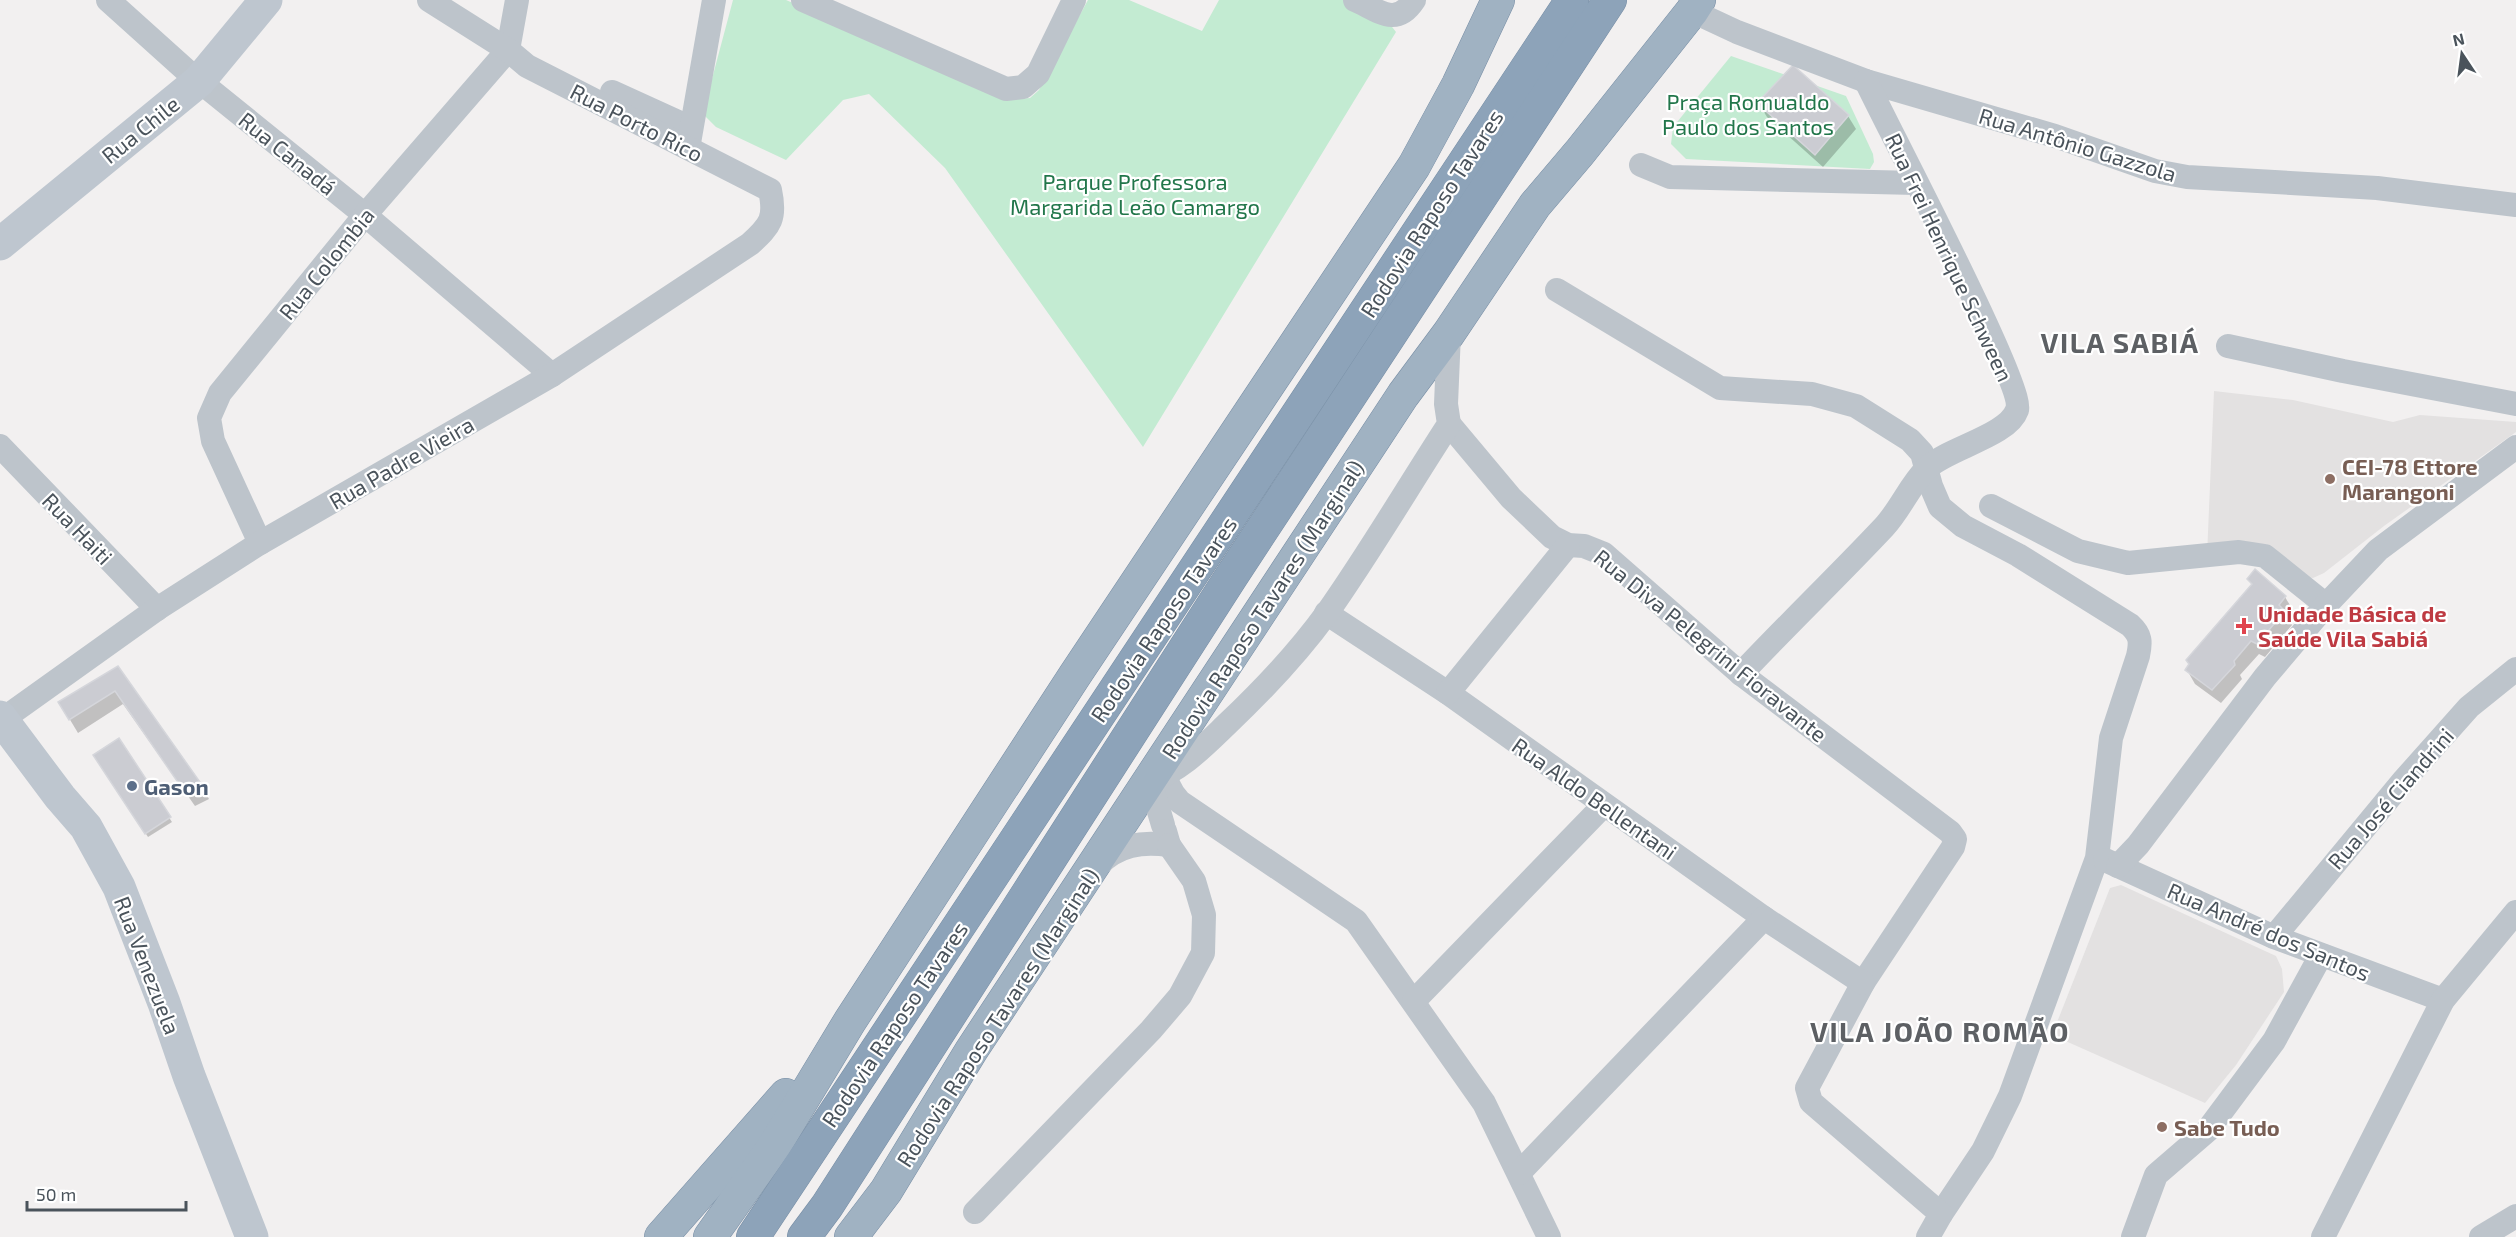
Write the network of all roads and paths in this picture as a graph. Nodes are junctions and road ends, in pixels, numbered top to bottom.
1 (108, 0) edge
2 (266, 0) edge
3 (429, 0) edge
4 (517, 0) edge
5 (714, 0) edge
6 (803, 0) edge
7 (1074, 0) edge
8 (1355, 0) edge
9 (1414, 0) edge
10 (1498, 0) edge
11 (1572, 0) edge
12 (1610, 0) edge
13 (1695, 6) edge
14 (508, 50) junction
15 (200, 81) junction
16 (1866, 81) junction
17 (690, 138) junction
18 (1641, 165) dead end
19 (1916, 183) junction
20 (770, 190) joint
21 (2516, 204) edge
22 (365, 215) junction
23 (0, 244) edge
24 (1557, 290) dead end
25 (1449, 333) junction
26 (2228, 346) dead end
27 (552, 375) junction
28 (2516, 404) edge
29 (1449, 424) junction
30 (0, 446) edge
31 (2516, 447) edge
32 (1927, 468) junction
33 (1991, 506) dead end
34 (260, 543) junction
35 (1568, 545) junction
36 (2326, 606) junction
37 (157, 609) junction
38 (1326, 613) junction
39 (2516, 669) edge
40 (1741, 674) junction
41 (1448, 693) junction
42 (1, 718) edge
43 (1159, 772) junction
44 (1180, 801) junction
45 (1604, 805) junction
46 (1166, 835) junction
47 (2107, 862) junction
48 (1086, 877) junction
49 (2516, 912) edge
50 (1764, 918) junction
51 (2274, 937) junction
52 (2321, 955) junction
53 (1863, 983) junction
54 (2443, 1000) junction
55 (1414, 1001) junction
56 (850, 1022) junction
57 (1519, 1173) junction
58 (886, 1191) junction
59 (975, 1212) dead end
60 (1941, 1214) junction
61 (2516, 1216) edge
62 (252, 1237) edge
63 (661, 1237) edge
64 (710, 1237) edge
65 (753, 1237) edge
66 (804, 1237) edge
67 (851, 1237) edge
68 (870, 1237) edge
69 (1549, 1237) edge
70 (1928, 1237) edge
71 (2133, 1237) edge
72 (2322, 1237) edge
73 (2481, 1237) edge

1 - 15 street, Rua Canadá
2 - 15 main road, Rua Chile
3 - 14 street, Rua Porto Rico
4 - 14 street
5 - 17 street
6 - 7 street
8 - 9 street
10 - 56 highway
11 - 65 highway, Rodovia Raposo Tavares
12 - 66 highway, Rodovia Raposo Tavares
13 - 16 street, Rua Antônio Gazzola
13 - 25 highway, Rodovia Raposo Tavares (Marginal)
14 - 17 street, Rua Porto Rico
14 - 22 street, Rua Colombia
15 - 22 street, Rua Canadá
15 - 23 main road, Rua Chile
16 - 19 street, Rua Frei Henrique Schween
16 - 21 street, Rua Antônio Gazzola
17 - 20 street, Rua Porto Rico
18 - 19 street
19 - 32 street, Rua Frei Henrique Schween
20 - 27 street, Rua Padre Vieira
22 - 27 street, Rua Canadá
22 - 34 street, Rua Colombia
24 - 32 street
25 - 29 street
25 - 43 highway, Rodovia Raposo Tavares (Marginal)
26 - 28 street
27 - 34 street, Rua Padre Vieira
29 - 35 street, Rua Diva Pelegrini Fioravante
29 - 38 street
30 - 37 street, Rua Haiti
31 - 36 street
32 - 40 street, Rua Frei Henrique Schween
32 - 47 street
33 - 36 street
34 - 37 street, Rua Padre Vieira
35 - 40 street, Rua Diva Pelegrini Fioravante
35 - 41 street
36 - 47 street
37 - 42 street, Rua Padre Vieira
38 - 41 street, Rua Aldo Bellentani
38 - 43 street
39 - 51 street, Rua José Ciandrini
40 - 53 street, Rua Diva Pelegrini Fioravante
41 - 45 street, Rua Aldo Bellentani
42 - 62 main road, Rua Venezuela
43 - 44 street
43 - 46 street
43 - 48 highway, Rodovia Raposo Tavares (Marginal)
44 - 46 street
44 - 55 street
45 - 50 street, Rua Aldo Bellentani
45 - 55 street
46 - 48 street
46 - 59 street
47 - 51 street, Rua André dos Santos
47 - 60 street
48 - 58 highway, Rodovia Raposo Tavares (Marginal)
49 - 54 street
50 - 53 street, Rua Aldo Bellentani
50 - 57 street
51 - 52 street, Rua André dos Santos
52 - 54 street, Rua André dos Santos
52 - 71 street
53 - 60 street
54 - 72 street
55 - 57 street
56 - 63 highway
56 - 64 highway
57 - 69 street
58 - 67 highway, Rodovia Raposo Tavares (Marginal)
58 - 68 highway
60 - 70 street
61 - 73 street

